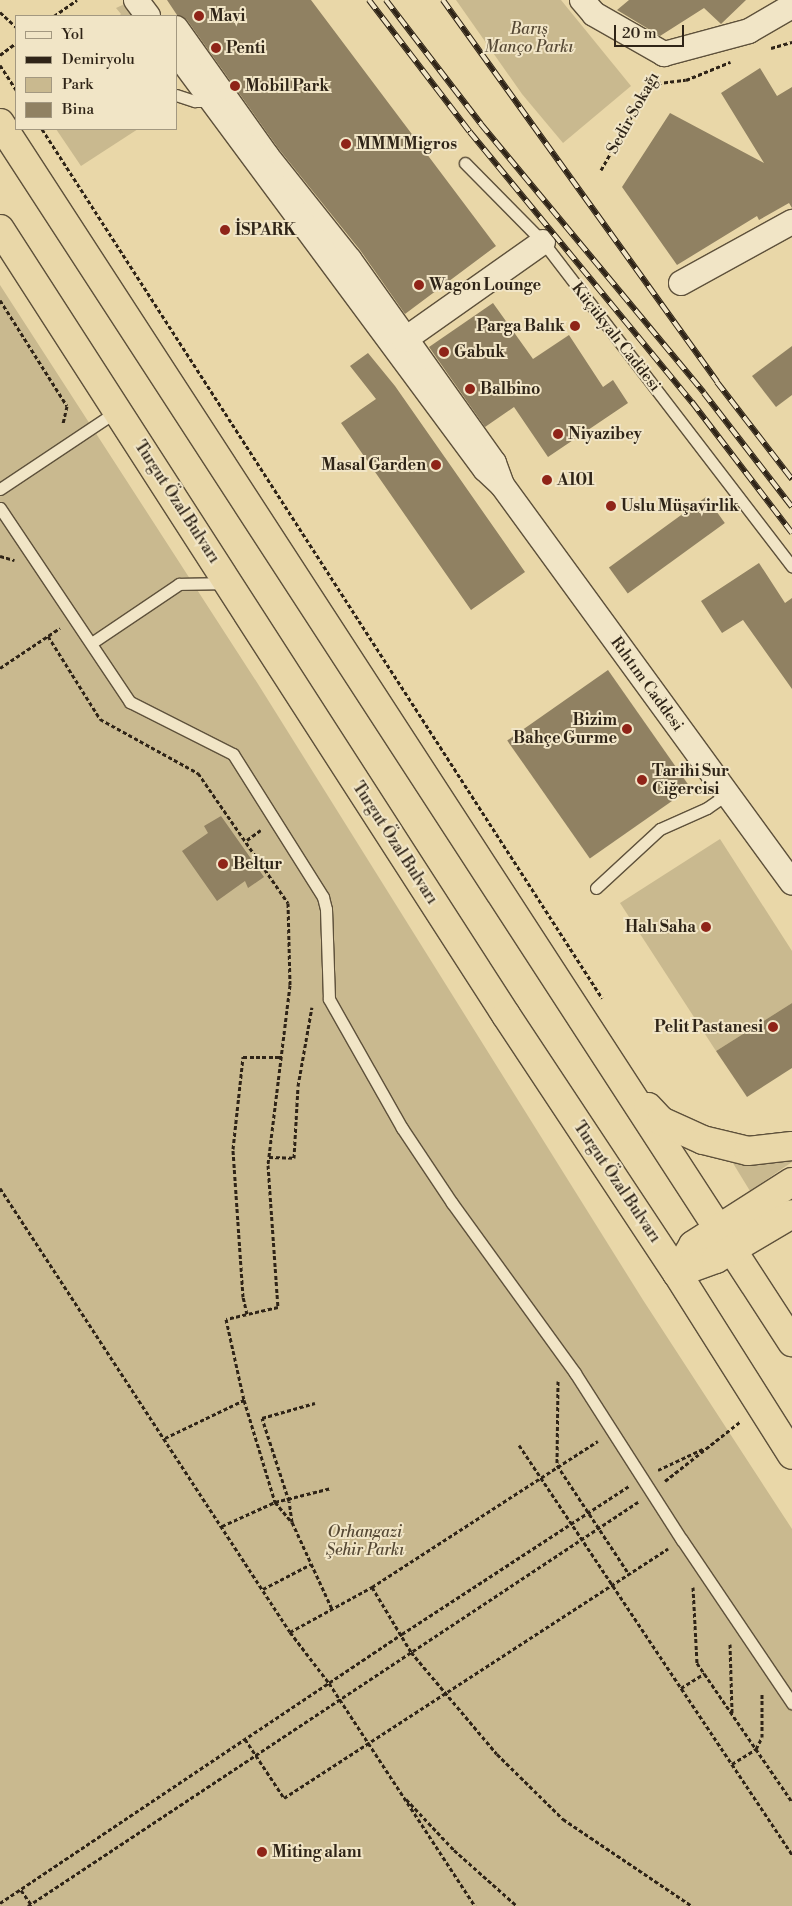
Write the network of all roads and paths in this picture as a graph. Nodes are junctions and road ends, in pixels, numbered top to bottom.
1 (77, 0) edge
2 (582, 0) edge
3 (792, 6) edge
4 (143, 7) edge
5 (0, 12) edge
6 (55, 15) edge
7 (165, 15) edge
8 (15, 26) edge
9 (178, 31) edge
10 (15, 44) edge
11 (664, 54) junction
12 (0, 55) edge
13 (178, 55) edge
14 (0, 65) edge
15 (15, 88) edge
16 (178, 96) edge
17 (214, 101) junction
18 (0, 123) edge
19 (43, 130) edge
20 (465, 164) dead end
21 (600, 170) dead end
22 (792, 222) edge
23 (0, 230) edge
24 (543, 242) junction
25 (681, 283) dead end
26 (0, 300) edge
27 (375, 308) junction
28 (404, 340) junction
29 (117, 410) junction
30 (56, 429) dead end
31 (502, 485) junction
32 (0, 489) edge
33 (0, 508) edge
34 (0, 556) edge
35 (20, 562) dead end
36 (792, 566) edge
37 (229, 583) junction
38 (75, 618) junction
39 (48, 636) junction
40 (93, 642) junction
41 (0, 668) edge
42 (727, 794) junction
43 (265, 828) dead end
44 (247, 840) junction
45 (792, 883) edge
46 (596, 888) dead end
47 (313, 1002) dead end
48 (605, 1004) dead end
49 (281, 1057) junction
50 (625, 1083) junction
51 (792, 1146) edge
52 (269, 1156) junction
53 (792, 1182) edge
54 (0, 1188) edge
55 (792, 1214) edge
56 (726, 1238) junction
57 (677, 1273) junction
58 (247, 1314) junction
59 (792, 1342) edge
60 (564, 1382) dead end
61 (244, 1400) junction
62 (315, 1403) dead end
63 (759, 1407) junction
64 (165, 1438) junction
65 (602, 1438) dead end
66 (519, 1444) dead end
67 (710, 1445) junction
68 (792, 1455) edge
69 (556, 1465) junction
70 (540, 1476) junction
71 (641, 1478) junction
72 (331, 1488) dead end
73 (651, 1493) junction
74 (289, 1501) junction
75 (275, 1502) junction
76 (587, 1513) junction
77 (292, 1522) junction
78 (572, 1523) junction
79 (222, 1526) junction
80 (598, 1528) junction
81 (582, 1538) junction
82 (682, 1540) junction
83 (312, 1564) junction
84 (629, 1574) junction
85 (692, 1584) dead end
86 (613, 1585) junction
87 (372, 1587) junction
88 (263, 1589) junction
89 (332, 1609) junction
90 (290, 1632) junction
91 (402, 1634) junction
92 (730, 1634) dead end
93 (411, 1652) junction
94 (705, 1673) junction
95 (329, 1683) junction
96 (762, 1683) dead end
97 (681, 1688) junction
98 (447, 1693) junction
99 (340, 1701) junction
100 (792, 1703) edge
101 (732, 1714) junction
102 (245, 1739) junction
103 (368, 1744) junction
104 (756, 1749) junction
105 (256, 1756) junction
106 (732, 1764) junction
107 (400, 1793) junction
108 (792, 1802) edge
109 (792, 1855) edge
110 (21, 1890) junction
111 (0, 1903) edge
112 (31, 1905) edge
113 (475, 1906) edge
114 (518, 1906) edge
115 (692, 1906) edge

1 - 6 path
2 - 11 street
3 - 11 street
4 - 7 street
5 - 8 path
9 - 27 street
10 - 12 path
11 - 21 path, Sedir Sokağı
13 - 17 street
14 - 15 path
16 - 17 lane
17 - 27 street
18 - 50 highway
19 - 48 path
20 - 24 lane, Küçükyalı Caddesi
22 - 25 street
23 - 29 highway, Turgut Özal Bulvarı
24 - 28 street
24 - 36 lane, Küçükyalı Caddesi
26 - 30 path
27 - 28 street, Rıhtım Caddesi
27 - 31 street, Rıhtım Caddesi
28 - 31 street, Rıhtım Caddesi
29 - 32 lane
29 - 37 highway, Turgut Özal Bulvarı
31 - 42 street, Rıhtım Caddesi
33 - 38 lane
34 - 35 path
37 - 40 lane
37 - 57 highway, Turgut Özal Bulvarı
38 - 39 path
38 - 40 lane
39 - 41 path
39 - 44 path
40 - 71 lane
42 - 45 street, Rıhtım Caddesi
42 - 46 lane
43 - 44 path
44 - 49 path
47 - 52 path
49 - 52 path
49 - 58 path
50 - 51 highway
50 - 56 highway
52 - 58 path
53 - 56 highway
54 - 64 path
55 - 56 highway
56 - 57 highway
56 - 59 highway
57 - 63 highway, Turgut Özal Bulvarı
58 - 61 path
60 - 69 path
61 - 64 path
61 - 75 path
62 - 74 path
63 - 67 path
63 - 68 highway, Turgut Özal Bulvarı
64 - 79 path
65 - 69 path
66 - 70 path
67 - 71 path
67 - 73 path
69 - 70 path
69 - 76 path
70 - 78 path
70 - 87 path
71 - 73 lane
71 - 76 path
72 - 74 path
73 - 80 path
73 - 82 lane
74 - 75 path
74 - 77 path
75 - 77 path
75 - 79 path
76 - 78 path
76 - 80 path
77 - 83 path
78 - 81 path
78 - 91 path
79 - 88 path
80 - 81 path
80 - 84 path
81 - 86 path
81 - 93 path
82 - 84 path
82 - 100 lane
83 - 88 path
83 - 89 path
84 - 86 path
85 - 94 path
86 - 97 path
86 - 98 path
87 - 89 path
87 - 91 path
88 - 90 path
89 - 90 path
90 - 95 path
91 - 93 path
91 - 95 path
92 - 101 path
93 - 98 path
93 - 99 path
94 - 97 path
94 - 101 path
95 - 99 path
95 - 102 path
96 - 104 path
97 - 106 path
98 - 103 path
98 - 115 path
99 - 103 path
99 - 105 path
101 - 104 path
102 - 105 path
102 - 110 path
103 - 105 path
103 - 107 path
104 - 106 path
104 - 108 path
105 - 112 path
106 - 109 path
107 - 113 path
107 - 114 path
110 - 111 path
110 - 112 path

